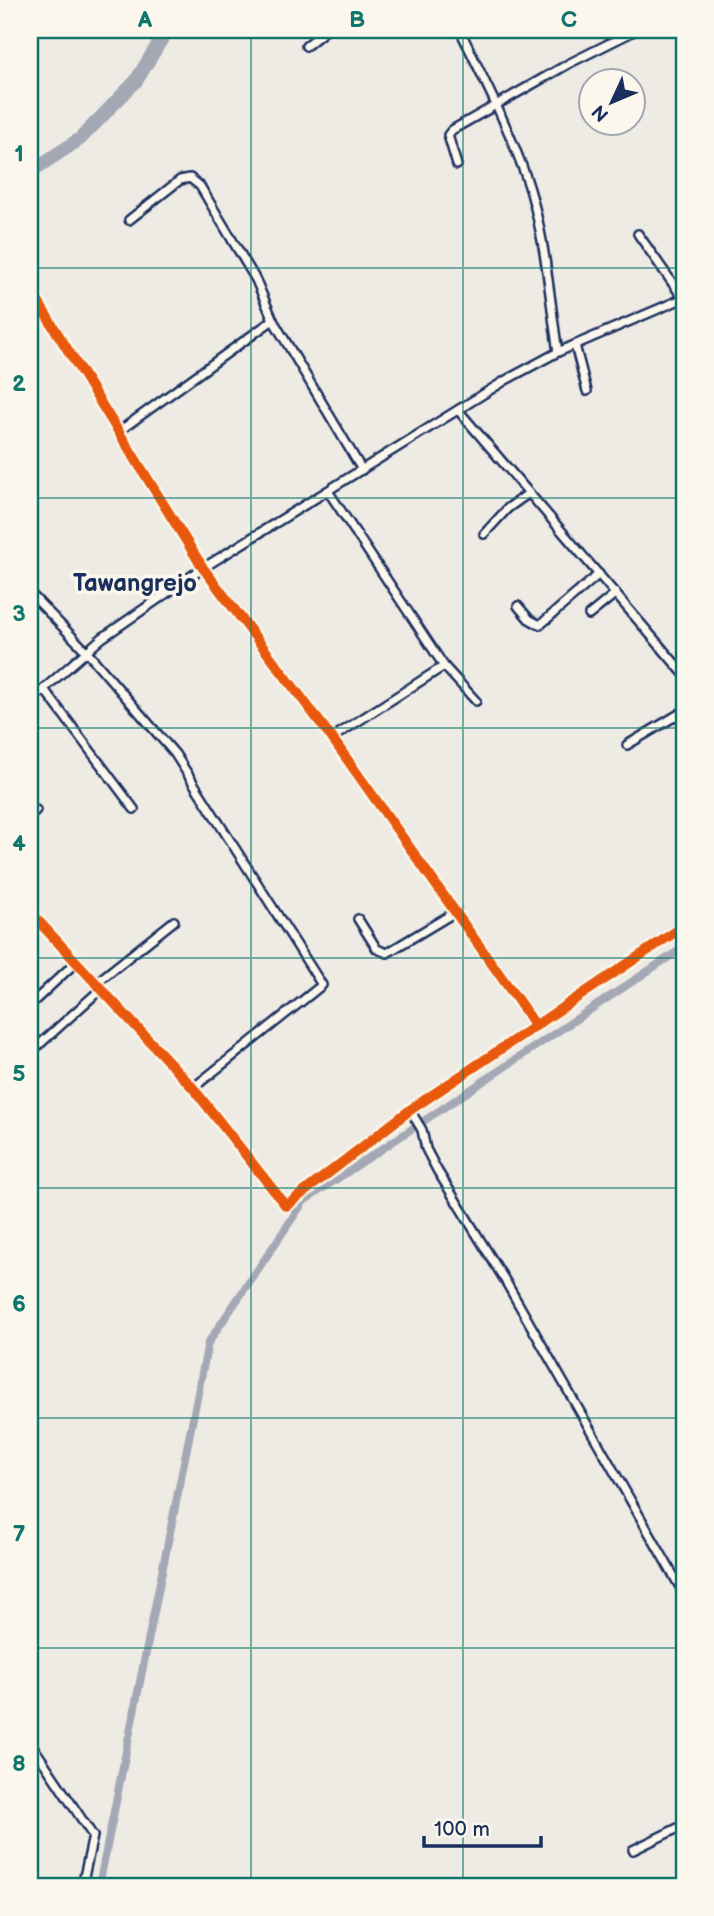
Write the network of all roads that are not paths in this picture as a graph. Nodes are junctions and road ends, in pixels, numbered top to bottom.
1 (326, 30) edge
2 (460, 30) edge
3 (636, 30) edge
4 (306, 46) dead end
5 (497, 105) junction
6 (457, 165) dead end
7 (130, 220) dead end
8 (638, 234) dead end
9 (30, 289) edge
10 (684, 298) edge
11 (274, 320) junction
12 (575, 345) junction
13 (558, 352) junction
14 (587, 391) dead end
15 (458, 410) junction
16 (118, 432) junction
17 (362, 470) junction
18 (328, 491) junction
19 (529, 493) junction
20 (484, 534) dead end
21 (203, 568) junction
22 (599, 574) junction
23 (30, 593) edge
24 (615, 593) junction
25 (519, 606) dead end
26 (589, 615) dead end
27 (86, 651) junction
28 (444, 666) junction
29 (684, 674) edge
30 (44, 689) junction
31 (30, 701) edge
32 (476, 701) dead end
33 (684, 711) edge
34 (332, 738) junction
35 (627, 745) dead end
36 (134, 809) dead end
37 (36, 810) dead end
38 (30, 816) edge
39 (457, 911) junction
40 (30, 912) edge
41 (358, 919) dead end
42 (174, 921) dead end
43 (684, 926) edge
44 (76, 962) junction
45 (98, 986) junction
46 (30, 1004) edge
47 (536, 1026) junction
48 (30, 1053) edge
49 (193, 1088) junction
50 (412, 1112) junction
51 (684, 1594) edge
52 (30, 1742) edge
53 (684, 1825) edge
54 (633, 1850) dead end
55 (82, 1886) edge

1 - 4 street
2 - 5 street
3 - 5 street
5 - 6 street
5 - 13 street
7 - 11 street
8 - 10 street
9 - 16 street
10 - 12 street
11 - 16 street
11 - 17 street
12 - 13 street
12 - 14 street
13 - 15 street
15 - 17 street
15 - 19 street
16 - 21 street
17 - 18 street
18 - 21 street
18 - 28 street
19 - 20 street
19 - 22 street
21 - 27 street
21 - 34 street
22 - 24 street
22 - 25 street
23 - 27 street
24 - 26 street
24 - 29 street
27 - 30 street
27 - 49 street
28 - 32 street
28 - 34 street
30 - 31 street
30 - 36 street
33 - 35 street
34 - 39 street
37 - 38 street
39 - 41 street
39 - 47 street
40 - 44 street
42 - 45 street
43 - 47 street
44 - 45 street
44 - 46 street
45 - 48 street
45 - 49 street
47 - 50 street
49 - 50 street
50 - 51 street
52 - 55 street
53 - 54 street

